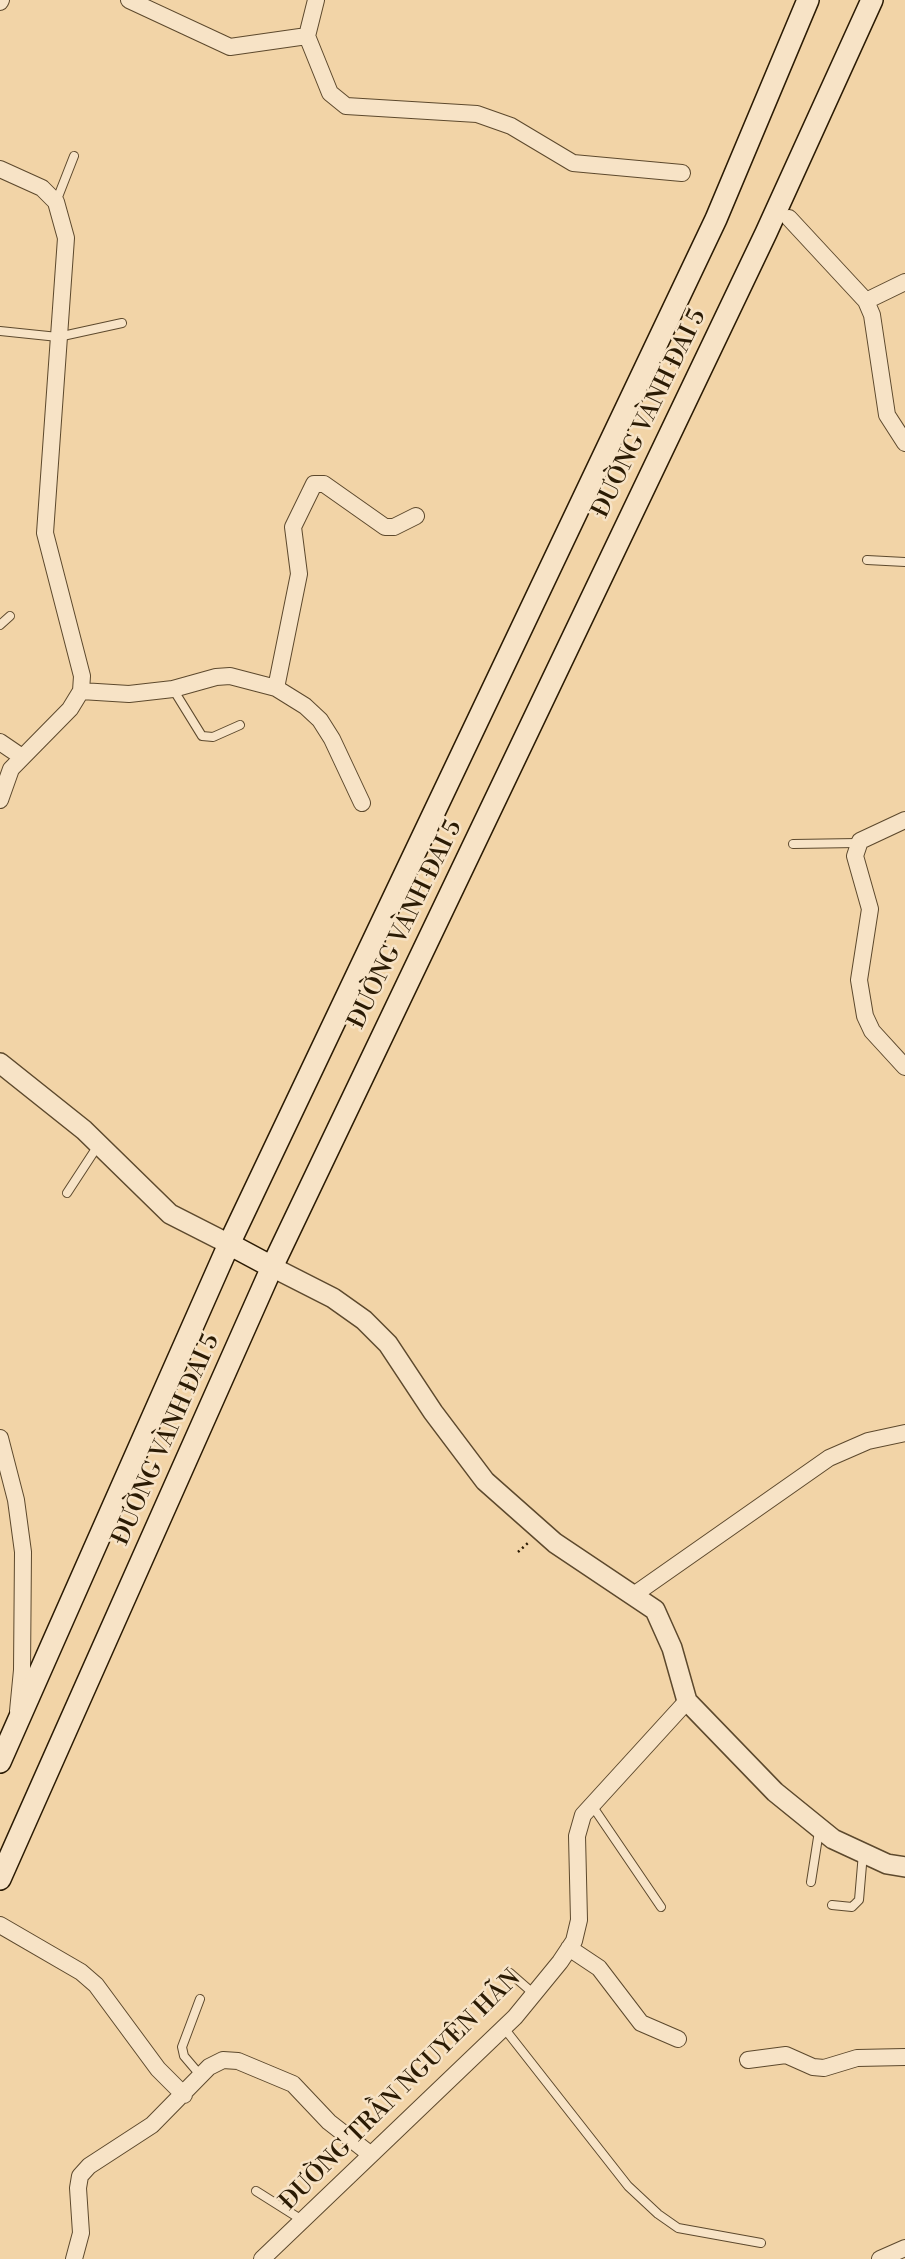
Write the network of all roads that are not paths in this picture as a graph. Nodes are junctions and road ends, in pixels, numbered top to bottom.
1 (130, 0) edge
2 (316, 0) edge
3 (808, 0) edge
4 (872, 0) edge
5 (307, 36) junction
6 (74, 156) dead end
7 (0, 169) edge
8 (682, 173) dead end
9 (55, 202) junction
10 (789, 218) dead end
11 (905, 282) edge
12 (866, 301) junction
13 (122, 323) dead end
14 (0, 331) edge
15 (58, 337) junction
16 (905, 443) edge
17 (415, 516) dead end
18 (867, 560) dead end
19 (905, 562) edge
20 (10, 616) dead end
21 (0, 625) edge
22 (276, 688) junction
23 (173, 689) junction
24 (80, 691) junction
25 (240, 725) dead end
26 (0, 742) edge
27 (22, 757) junction
28 (1, 790) edge
29 (362, 803) dead end
30 (905, 820) edge
31 (858, 843) junction
32 (793, 844) dead end
33 (0, 1063) edge
34 (905, 1067) edge
35 (99, 1144) junction
36 (67, 1193) dead end
37 (229, 1244) junction
38 (272, 1267) junction
39 (905, 1433) edge
40 (0, 1438) edge
41 (635, 1594) junction
42 (687, 1701) junction
43 (16, 1727) junction
44 (0, 1762) edge
45 (591, 1804) junction
46 (820, 1828) junction
47 (863, 1853) junction
48 (905, 1867) edge
49 (0, 1879) edge
50 (811, 1882) dead end
51 (832, 1905) dead end
52 (661, 1908) dead end
53 (0, 1925) edge
54 (569, 1948) junction
55 (510, 1973) dead end
56 (534, 1994) junction
57 (200, 1999) dead end
58 (503, 2028) junction
59 (678, 2039) dead end
60 (905, 2057) edge
61 (748, 2060) dead end
62 (201, 2076) junction
63 (184, 2095) junction
64 (370, 2154) junction
65 (256, 2191) dead end
66 (302, 2220) junction
67 (761, 2243) dead end
68 (905, 2248) edge
69 (75, 2259) edge
70 (262, 2259) edge
71 (880, 2259) edge

1 - 5 street
2 - 5 street
3 - 37 main road, ĐƯỜNG VÀNH ĐAI 5
4 - 38 main road, ĐƯỜNG VÀNH ĐAI 5
5 - 8 street
6 - 9 lane
7 - 9 street
9 - 15 street
10 - 12 street
11 - 12 street
12 - 16 street
13 - 15 lane
14 - 15 lane
15 - 24 street
17 - 22 street
18 - 19 lane
20 - 21 lane
22 - 23 street
22 - 29 street
23 - 24 street
23 - 25 lane
24 - 27 street
26 - 27 street
27 - 28 street
30 - 31 street
31 - 32 lane
31 - 34 street
33 - 35 street
35 - 36 lane
35 - 37 street
37 - 38 main road
37 - 43 main road, ĐƯỜNG VÀNH ĐAI 5
38 - 41 street
38 - 49 main road, ĐƯỜNG VÀNH ĐAI 5
39 - 41 street
40 - 43 street
41 - 42 street
42 - 45 street, ĐƯỜNG TRẦN NGUYÊN HÃN
42 - 46 street
43 - 44 main road, ĐƯỜNG VÀNH ĐAI 5
45 - 52 lane
45 - 54 street, ĐƯỜNG TRẦN NGUYÊN HÃN
46 - 47 street
46 - 50 lane
47 - 48 street
47 - 51 lane
53 - 63 street
54 - 56 street, ĐƯỜNG TRẦN NGUYÊN HÃN
54 - 59 street
55 - 56 lane
56 - 58 street, ĐƯỜNG TRẦN NGUYÊN HÃN
57 - 62 lane
58 - 64 street, ĐƯỜNG TRẦN NGUYÊN HÃN
58 - 67 lane
60 - 61 street
62 - 63 street
62 - 64 street
63 - 69 street
64 - 66 street, ĐƯỜNG TRẦN NGUYÊN HÃN
65 - 66 lane
66 - 70 street, ĐƯỜNG TRẦN NGUYÊN HÃN
68 - 71 street

